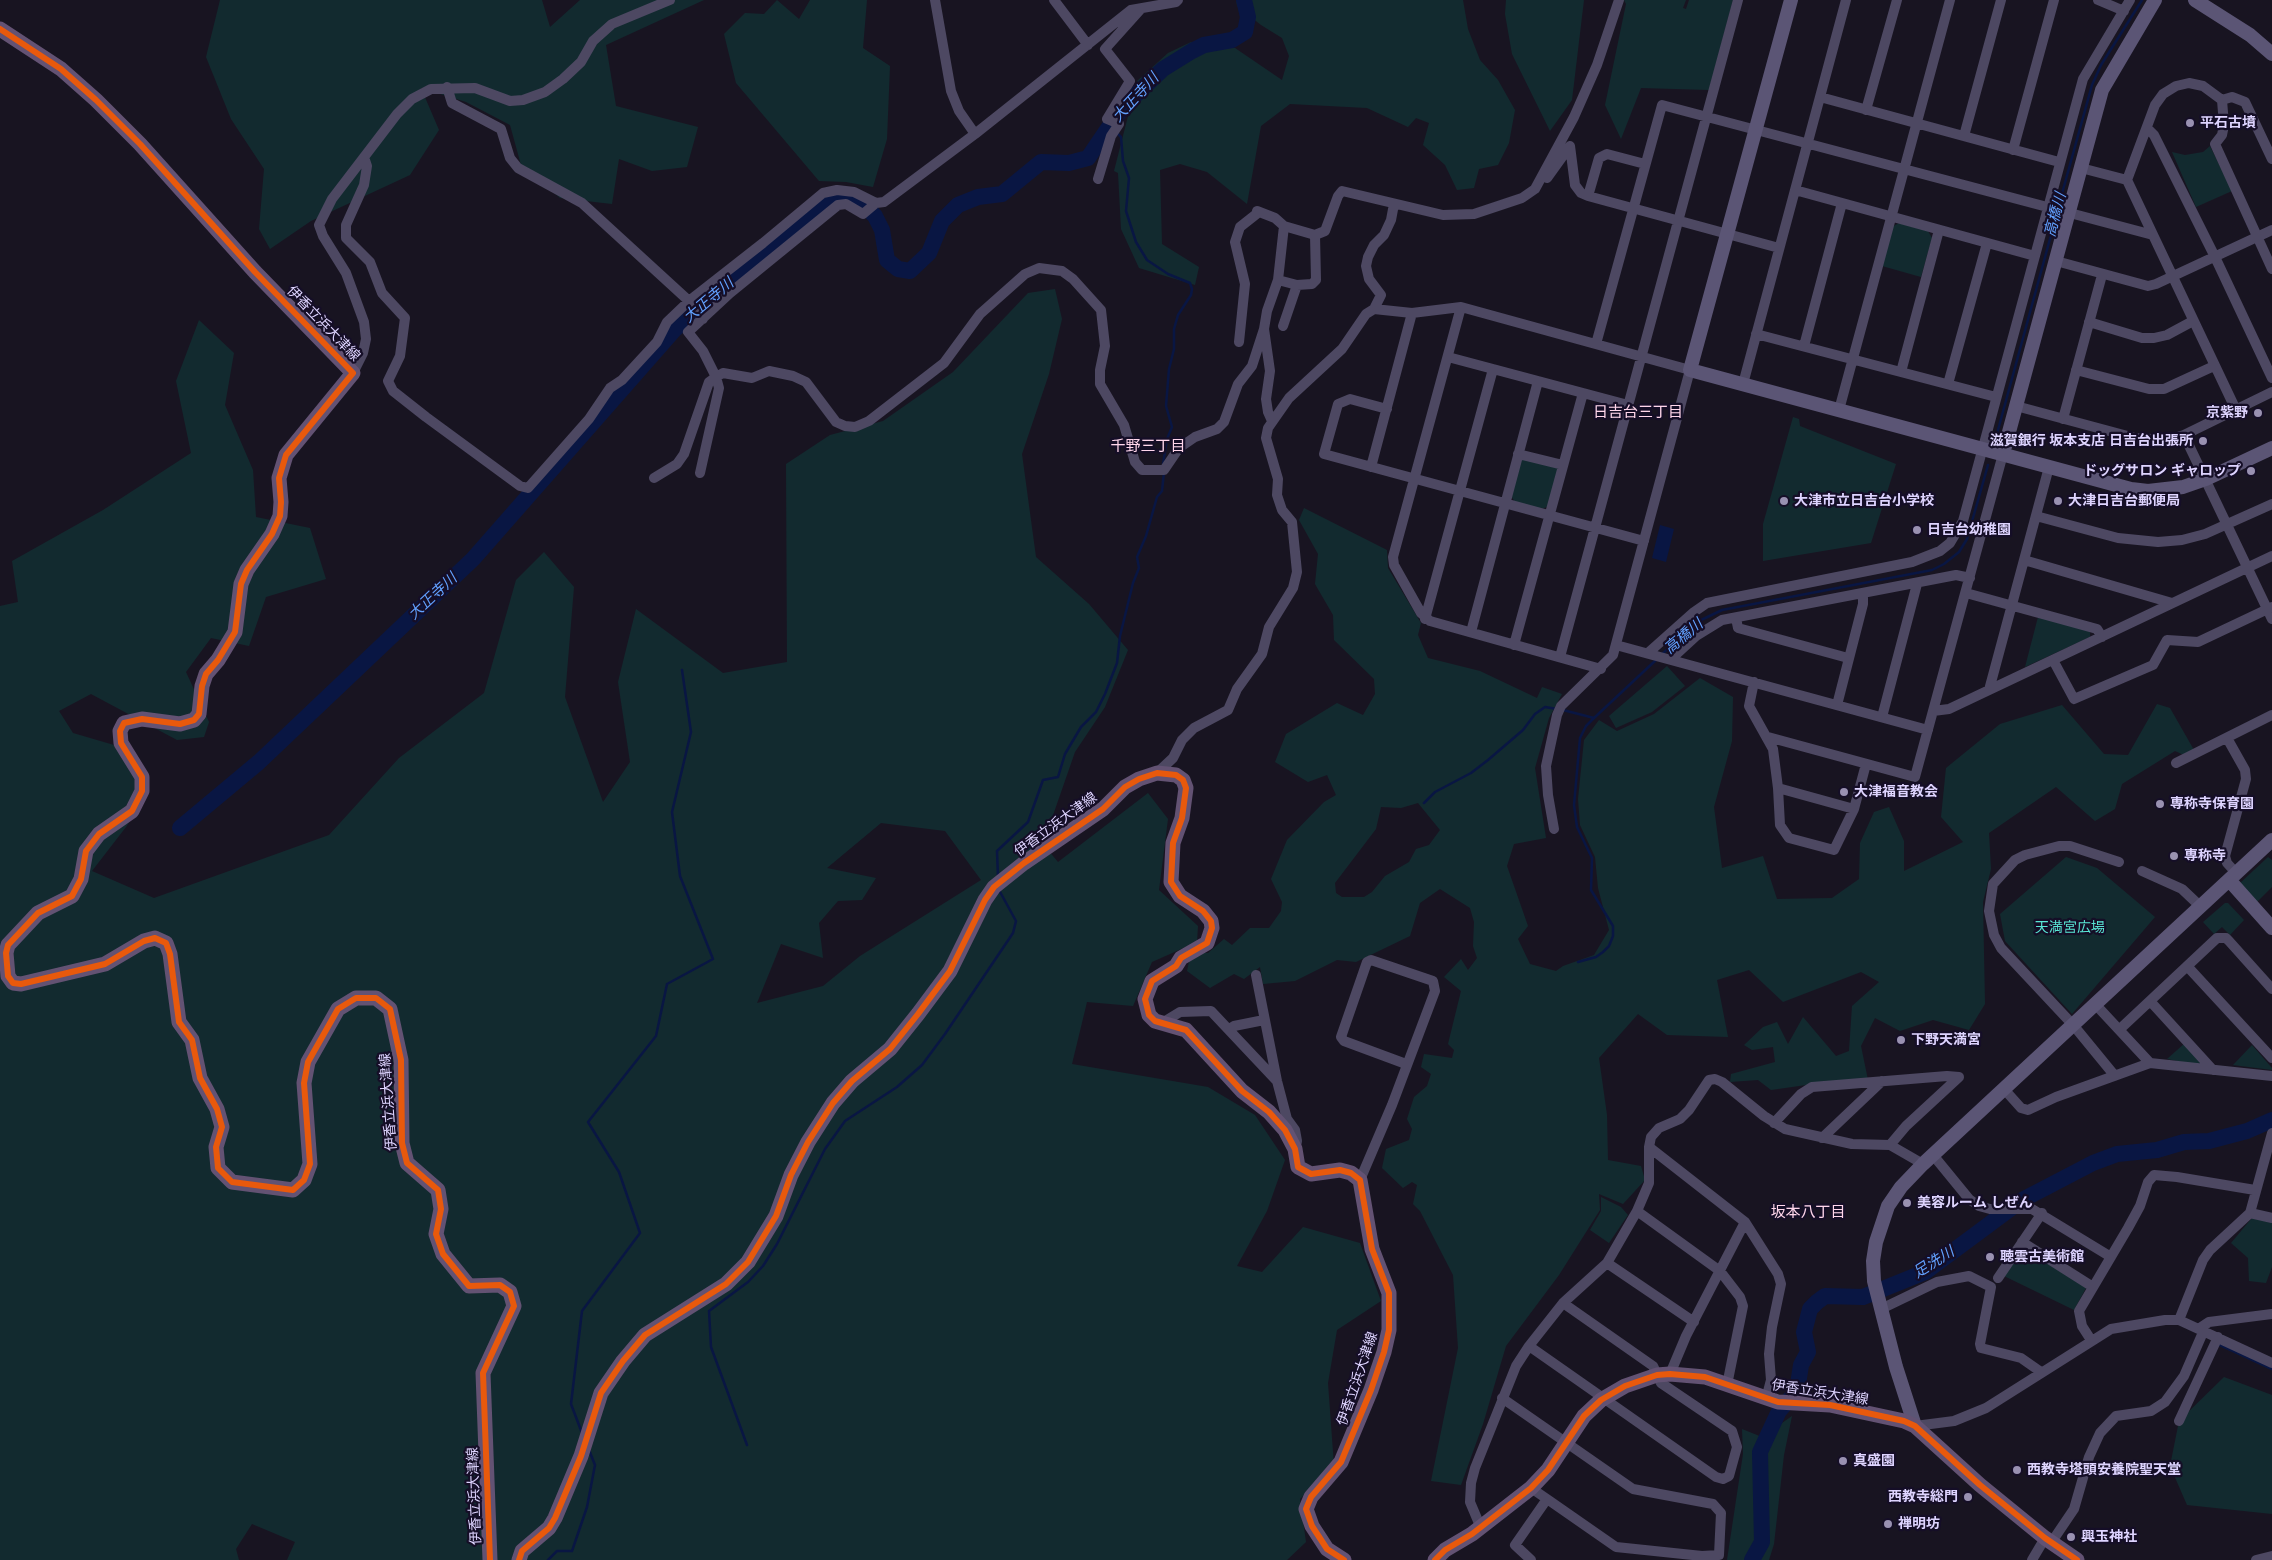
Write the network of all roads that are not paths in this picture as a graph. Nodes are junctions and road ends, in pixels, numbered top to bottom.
1 (670, 0) edge
2 (934, 0) edge
3 (1054, 0) edge
4 (1178, 0) edge
5 (1619, 0) edge
6 (1738, 0) edge
7 (1791, 0) edge
8 (1844, 0) edge
9 (1897, 0) edge
10 (1950, 0) edge
11 (2002, 0) edge
12 (2054, 0) edge
13 (2098, 0) edge
14 (2130, 0) edge
15 (2155, 0) edge
16 (2196, 0) edge
17 (1140, 10) junction
18 (2124, 11) junction
19 (0, 29) edge
20 (1088, 45) junction
21 (2272, 54) edge
22 (447, 87) junction
23 (1820, 97) junction
24 (2222, 100) junction
25 (1866, 110) junction
26 (1706, 117) junction
27 (1917, 123) junction
28 (2147, 128) junction
29 (1756, 130) junction
30 (975, 134) junction
31 (1964, 136) junction
32 (1807, 144) junction
33 (2013, 150) junction
34 (364, 157) junction
35 (2272, 159) edge
36 (2059, 162) junction
37 (1645, 164) junction
38 (2081, 168) junction
39 (1904, 170) junction
40 (1098, 179) dead end
41 (2127, 180) junction
42 (1535, 189) junction
43 (1795, 190) junction
44 (1588, 196) junction
45 (876, 203) junction
46 (1842, 203) junction
47 (1394, 204) junction
48 (1633, 208) junction
49 (2058, 211) junction
50 (1891, 216) junction
51 (1678, 220) junction
52 (1284, 226) junction
53 (1939, 230) junction
54 (2272, 230) edge
55 (1727, 234) junction
56 (1315, 235) junction
57 (2153, 235) junction
58 (2257, 237) junction
59 (1987, 243) junction
60 (1779, 248) junction
61 (2035, 256) junction
62 (2215, 256) junction
63 (2056, 261) junction
64 (2272, 268) edge
65 (2102, 275) junction
66 (2173, 276) junction
67 (1278, 280) junction
68 (1297, 285) junction
69 (689, 301) junction
70 (1461, 307) junction
71 (1374, 309) junction
72 (1412, 313) junction
73 (703, 319) junction
74 (2193, 321) junction
75 (2089, 322) junction
76 (1283, 326) dead end
77 (1264, 329) junction
78 (1756, 334) junction
79 (1239, 342) dead end
80 (1596, 344) junction
81 (1804, 346) junction
82 (1641, 356) junction
83 (1448, 357) junction
84 (1853, 359) junction
85 (2214, 366) junction
86 (1493, 369) junction
87 (1690, 370) junction
88 (2076, 370) junction
89 (354, 372) junction
90 (1901, 372) junction
91 (716, 377) junction
92 (2272, 378) edge
93 (1538, 381) junction
94 (1743, 384) junction
95 (1948, 384) junction
96 (2272, 392) edge
97 (1583, 393) junction
98 (1996, 398) junction
99 (1628, 405) junction
100 (2016, 406) junction
101 (1386, 409) junction
102 (1839, 410) junction
103 (2236, 410) junction
104 (2063, 419) junction
105 (1272, 421) junction
106 (2184, 435) junction
107 (2272, 448) edge
108 (1982, 449) junction
109 (1518, 454) junction
110 (2003, 454) junction
111 (1564, 465) junction
112 (1371, 467) junction
113 (2049, 467) junction
114 (700, 473) dead end
115 (654, 478) dead end
116 (1415, 479) junction
117 (2206, 479) junction
118 (1460, 491) junction
119 (1505, 503) junction
120 (2272, 504) edge
121 (1550, 515) junction
122 (2036, 516) junction
123 (2227, 524) junction
124 (1595, 528) junction
125 (1644, 541) junction
126 (2272, 556) edge
127 (2024, 560) junction
128 (2248, 568) junction
129 (1970, 578) junction
130 (1917, 584) junction
131 (1966, 593) junction
132 (1863, 594) junction
133 (2172, 604) junction
134 (2012, 605) junction
135 (2271, 612) edge
136 (1736, 618) junction
137 (1426, 619) junction
138 (1470, 632) junction
139 (2102, 637) junction
140 (1514, 644) junction
141 (1616, 645) junction
142 (1652, 654) junction
143 (1560, 657) junction
144 (1848, 658) junction
145 (1669, 659) junction
146 (2053, 660) junction
147 (1601, 669) junction
148 (1754, 682) junction
149 (1990, 690) junction
150 (1837, 705) junction
151 (1934, 711) junction
152 (2272, 715) edge
153 (1882, 717) junction
154 (1928, 730) junction
155 (1768, 737) junction
156 (2227, 738) junction
157 (2176, 763) dead end
158 (1866, 764) junction
159 (1157, 773) junction
160 (1778, 788) junction
161 (1854, 809) junction
162 (1554, 829) dead end
163 (2272, 840) edge
164 (2119, 862) dead end
165 (2142, 871) dead end
166 (2234, 878) junction
167 (2201, 907) junction
168 (2272, 928) edge
169 (2187, 966) junction
170 (1256, 975) dead end
171 (2272, 989) edge
172 (2150, 1001) junction
173 (2096, 1005) junction
174 (1264, 1020) junction
175 (1162, 1023) junction
176 (2074, 1026) junction
177 (1230, 1029) junction
178 (2120, 1029) junction
179 (2272, 1058) edge
180 (1406, 1064) junction
181 (2150, 1064) junction
182 (2213, 1070) junction
183 (2116, 1076) junction
184 (2272, 1076) edge
185 (1277, 1081) junction
186 (1882, 1081) junction
187 (2004, 1089) junction
188 (1774, 1123) junction
189 (2272, 1133) edge
190 (1822, 1138) junction
191 (2270, 1144) edge
192 (1890, 1145) junction
193 (1649, 1147) junction
194 (1295, 1150) junction
195 (1928, 1160) junction
196 (1360, 1180) junction
197 (2256, 1190) junction
198 (1637, 1211) junction
199 (2042, 1213) junction
200 (2250, 1214) junction
201 (2272, 1218) edge
202 (1744, 1222) junction
203 (2022, 1242) junction
204 (2111, 1257) junction
205 (1607, 1263) junction
206 (1720, 1271) junction
207 (1998, 1278) dead end
208 (2093, 1287) junction
209 (1563, 1303) junction
210 (1880, 1303) junction
211 (2272, 1314) edge
212 (2179, 1320) junction
213 (1694, 1322) junction
214 (2202, 1329) junction
215 (2218, 1337) junction
216 (2091, 1340) junction
217 (1529, 1346) junction
218 (2272, 1363) edge
219 (2041, 1372) junction
220 (1663, 1375) junction
221 (1727, 1385) junction
222 (1502, 1398) junction
223 (1604, 1398) junction
224 (1772, 1401) junction
225 (2179, 1421) dead end
226 (1915, 1426) junction
227 (1567, 1441) junction
228 (1531, 1488) junction
229 (1547, 1499) junction
230 (1481, 1528) junction
231 (2048, 1540) junction
232 (2272, 1556) edge
233 (1701, 1558) edge
234 (490, 1560) edge
235 (519, 1560) edge
236 (1344, 1560) edge
237 (1435, 1560) edge
238 (1531, 1560) edge
239 (2032, 1560) edge
240 (2078, 1560) edge
241 (2256, 1560) edge

1 - 22 street
2 - 30 street
3 - 20 street
4 - 17 street
5 - 42 street
6 - 26 street
7 - 29 street
8 - 23 street
9 - 25 street
10 - 27 street
11 - 31 street
12 - 33 street
13 - 18 street
14 - 18 street
15 - 38 street
16 - 21 street
17 - 20 street
17 - 40 street
18 - 36 street
19 - 89 main road, 伊香立浜大津線
20 - 30 street
22 - 34 street
22 - 69 street
23 - 25 street
23 - 32 street
24 - 28 street
24 - 35 street
24 - 58 street
25 - 27 street
26 - 29 street
26 - 37 street
26 - 51 street
27 - 31 street
27 - 39 street
28 - 41 street
28 - 62 street
29 - 32 street
29 - 55 street
30 - 45 street
31 - 33 street
32 - 39 street
32 - 43 street
33 - 36 street
34 - 69 street
34 - 89 street
36 - 49 street
37 - 44 street
37 - 48 street
38 - 41 street
38 - 49 street
39 - 49 street
39 - 50 street
41 - 57 street
42 - 44 street
42 - 47 street
43 - 46 street
43 - 60 street
44 - 48 street
45 - 69 street
45 - 73 street
46 - 50 street
46 - 81 street
47 - 56 street
47 - 71 street
48 - 51 street
48 - 80 street
49 - 57 street
49 - 61 street
49 - 63 street
50 - 53 street
50 - 84 street
51 - 55 street
51 - 82 street
52 - 56 street
52 - 67 street
52 - 79 street
53 - 59 street
53 - 90 street
54 - 58 street
55 - 60 street
55 - 87 street
56 - 68 street
57 - 66 street
58 - 62 street
58 - 64 street
59 - 61 street
59 - 95 street
60 - 78 street
61 - 98 street
62 - 66 street
62 - 92 street
63 - 65 street
63 - 100 street
65 - 66 street
65 - 75 street
66 - 74 street
67 - 68 street
67 - 77 street
68 - 76 street
69 - 73 street
70 - 72 street
70 - 80 street
70 - 83 street
71 - 72 street
71 - 105 street
72 - 101 street
73 - 91 street
74 - 75 street
74 - 85 street
75 - 88 street
77 - 91 street
77 - 105 street
78 - 81 street
78 - 94 street
80 - 82 street
81 - 84 street
82 - 87 street
82 - 99 street
83 - 86 street
83 - 116 street
84 - 90 street
84 - 102 street
85 - 88 street
85 - 103 street
86 - 93 street
86 - 118 street
87 - 94 street
87 - 125 street
88 - 104 street
89 - 234 main road, 伊香立浜大津線
90 - 95 street
91 - 114 street
91 - 115 street
93 - 97 street
93 - 109 street
94 - 102 street
95 - 98 street
96 - 103 street
97 - 99 street
97 - 111 street
98 - 108 street
99 - 124 street
100 - 104 street
100 - 110 street
101 - 112 street
101 - 112 street
102 - 108 street
103 - 106 street
104 - 106 street
105 - 159 street
106 - 117 street
107 - 117 street
108 - 110 street
108 - 142 street
109 - 111 street
109 - 119 street
110 - 113 street
110 - 129 street
111 - 121 street
112 - 116 street
113 - 117 street
113 - 122 street
116 - 118 street
116 - 137 street
117 - 123 street
118 - 119 street
118 - 137 street
119 - 121 street
119 - 138 street
120 - 123 street
121 - 124 street
121 - 140 street
122 - 123 street
122 - 127 street
123 - 128 street
124 - 125 street
124 - 143 street
125 - 141 street
126 - 128 street
127 - 133 street
127 - 134 street
128 - 133 street
128 - 135 street
129 - 130 street
129 - 131 street
130 - 132 street
130 - 153 street
131 - 134 street
131 - 151 street
132 - 136 street
132 - 144 street
133 - 139 street
134 - 139 street
134 - 149 street
135 - 146 street
136 - 144 street
136 - 145 street
137 - 138 street
138 - 140 street
139 - 146 street
140 - 143 street
141 - 142 street
141 - 147 street
142 - 145 street
143 - 147 street
144 - 150 street
145 - 148 street
146 - 149 street
147 - 162 street
148 - 150 street
148 - 155 street
149 - 151 street
150 - 153 street
151 - 154 street
152 - 156 street
153 - 154 street
154 - 158 street
155 - 158 street
155 - 160 street
156 - 157 street
156 - 166 street
158 - 161 street
159 - 175 main road
159 - 235 main road, 伊香立浜大津線
160 - 161 street
160 - 161 street
163 - 166 street
164 - 176 street
165 - 167 street
166 - 167 street
166 - 168 street
167 - 173 street
169 - 171 street
169 - 172 street
169 - 179 street
170 - 174 street
172 - 178 street
172 - 182 street
173 - 176 street
173 - 178 street
174 - 177 street
174 - 185 street
175 - 177 street
175 - 194 main road
176 - 183 street
176 - 187 street
177 - 185 street
178 - 181 street
180 - 180 street
180 - 196 street
181 - 182 street
181 - 183 street
182 - 184 street
183 - 187 street
185 - 194 street
186 - 188 street
186 - 190 street
186 - 192 street
187 - 195 street
188 - 190 street
188 - 193 street
189 - 191 street
190 - 192 street
191 - 197 street
192 - 195 street
193 - 198 street
193 - 202 street
194 - 196 main road
195 - 199 street
195 - 210 street
196 - 236 main road, 伊香立浜大津線
197 - 200 street
197 - 204 street
198 - 205 street
198 - 206 street
199 - 203 street
199 - 204 street
200 - 201 street
200 - 212 street
202 - 206 street
202 - 224 street
203 - 207 street
203 - 208 street
204 - 208 street
205 - 209 street
205 - 213 street
206 - 213 street
206 - 221 street
208 - 216 street
209 - 217 street
209 - 220 street
210 - 219 street
210 - 226 street
211 - 214 street
212 - 214 street
212 - 216 street
213 - 220 street
214 - 215 street
214 - 231 street
215 - 218 street
215 - 225 street
216 - 219 street
217 - 222 street
217 - 223 street
219 - 226 street
220 - 221 main road, 伊香立浜大津線
220 - 223 main road, 伊香立浜大津線
220 - 223 street
221 - 224 main road, 伊香立浜大津線
222 - 227 street
222 - 230 street
223 - 227 main road, 伊香立浜大津線
224 - 226 main road, 伊香立浜大津線
226 - 231 main road, 伊香立浜大津線
227 - 228 main road, 伊香立浜大津線
227 - 233 street
228 - 229 street
228 - 230 main road, 伊香立浜大津線
229 - 233 street
229 - 238 street
230 - 237 main road, 伊香立浜大津線
231 - 239 street
231 - 240 main road, 伊香立浜大津線
232 - 241 street

